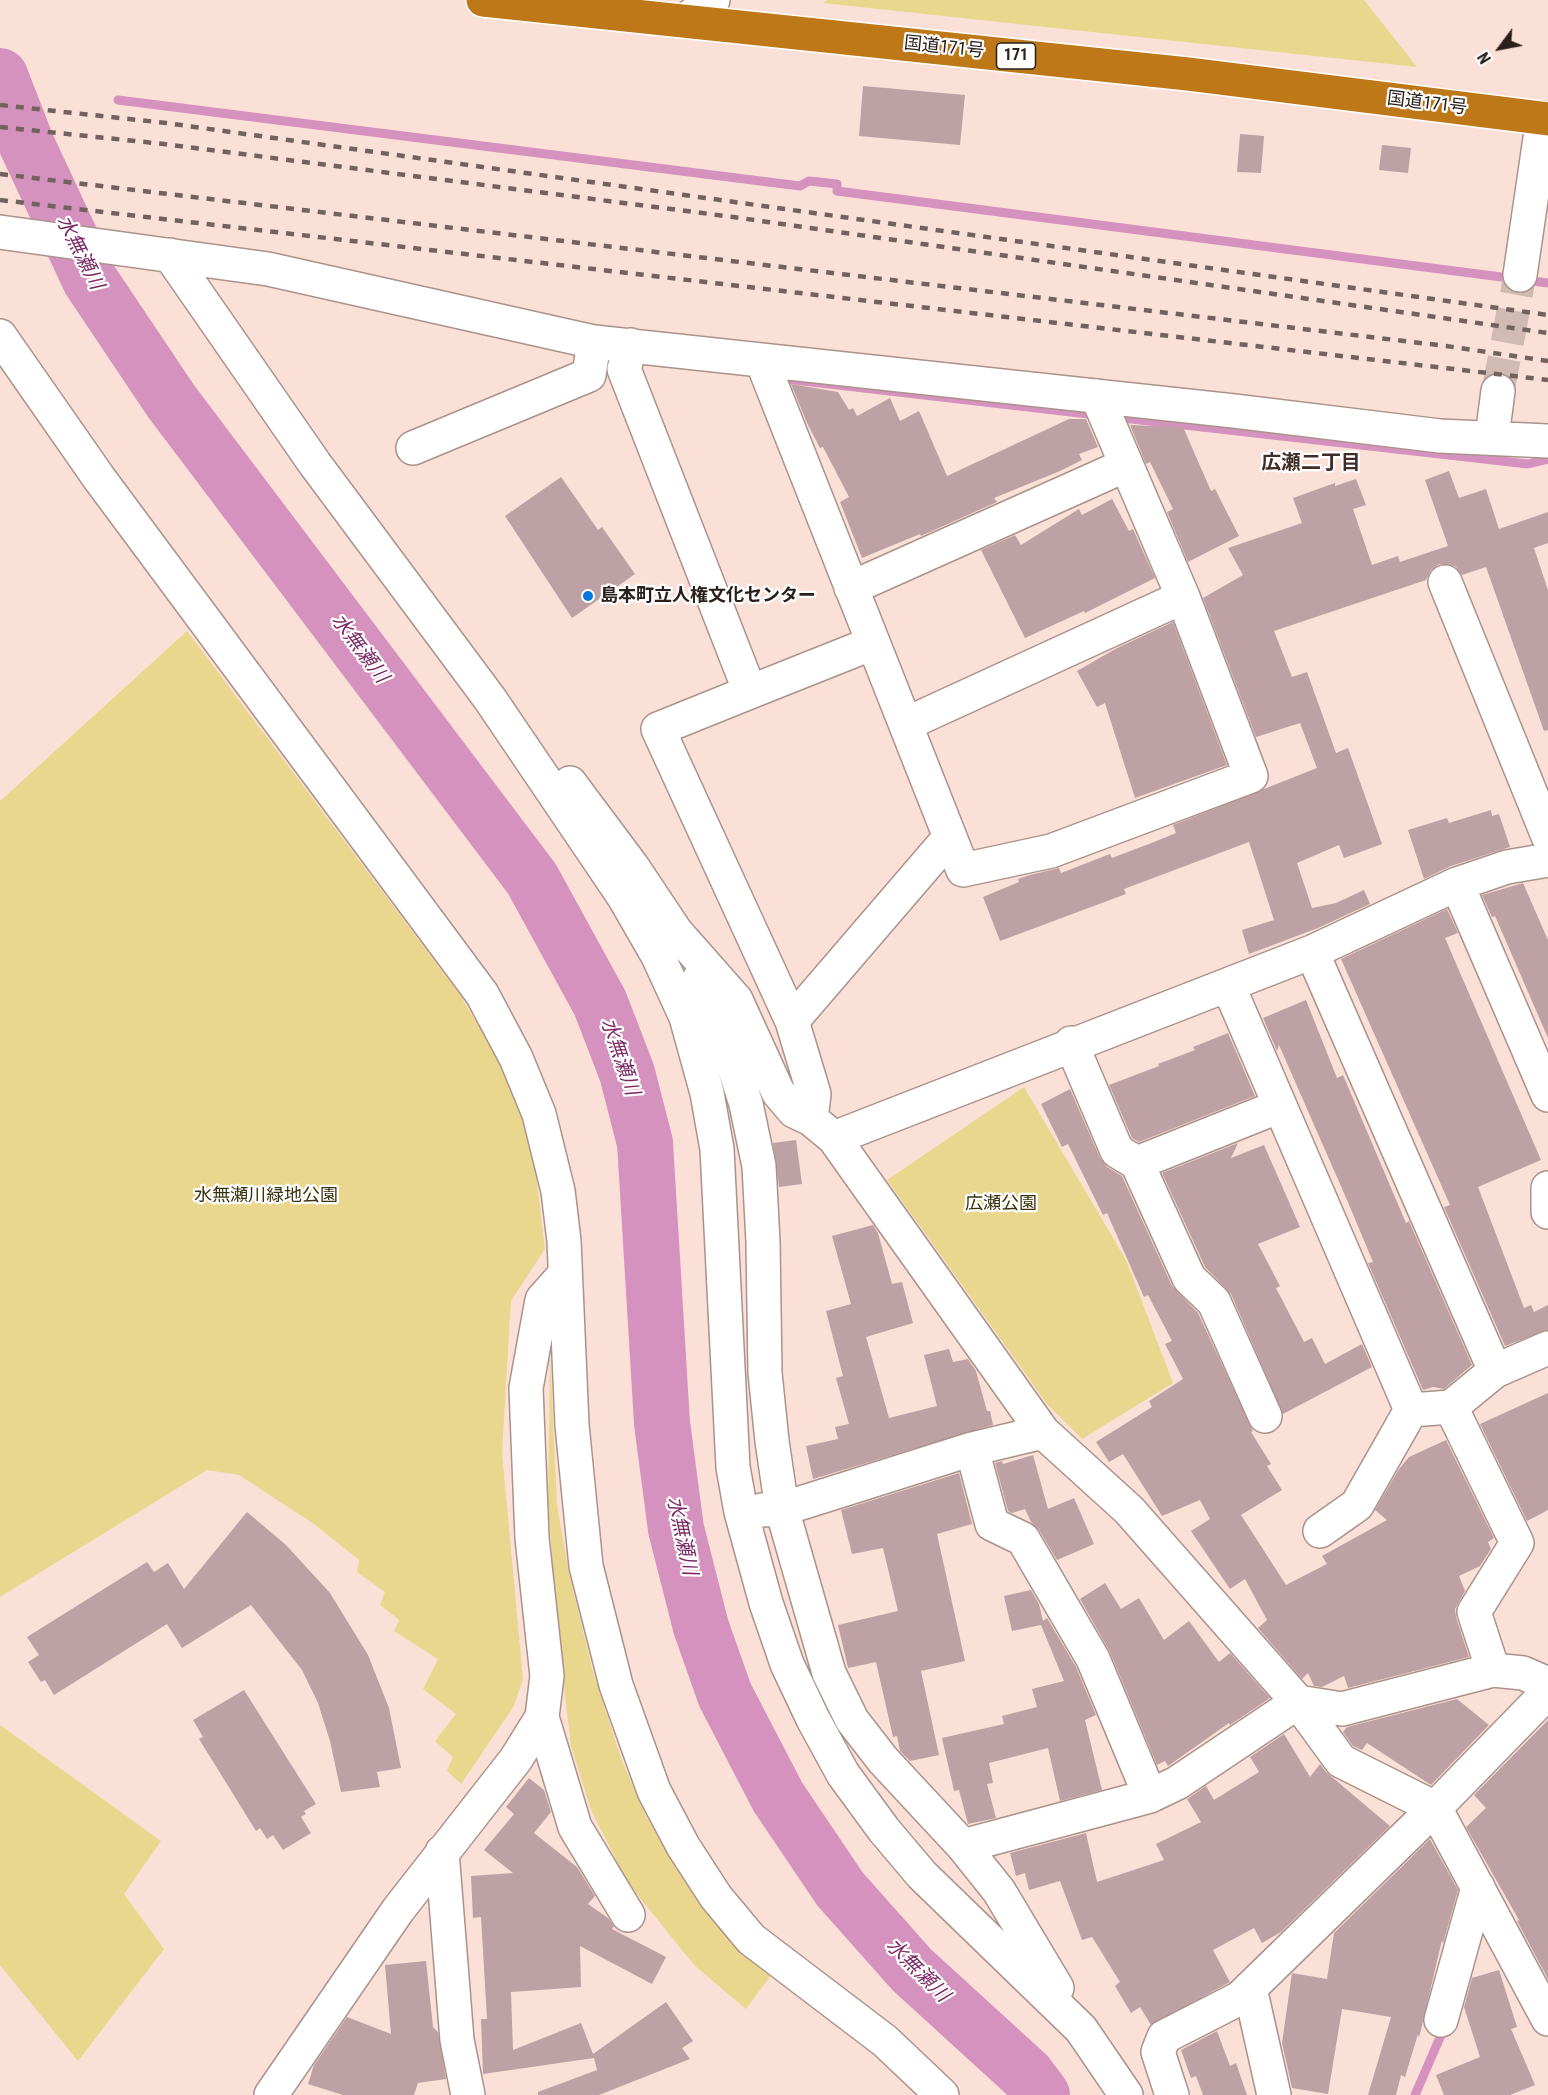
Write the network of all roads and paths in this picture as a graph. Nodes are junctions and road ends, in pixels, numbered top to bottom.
1 (483, 0) edge
2 (713, 0) edge
3 (684, 21) junction
4 (1545, 118) edge
5 (0, 232) edge
6 (170, 255) junction
7 (1520, 275) tunnel mouth
8 (0, 336) edge
9 (594, 342) junction
10 (632, 345) junction
11 (767, 372) junction
12 (1498, 391) tunnel mouth
13 (1103, 409) junction
14 (1492, 437) junction
15 (1548, 441) edge
16 (413, 448) dead end
17 (1126, 465) junction
18 (1445, 582) dead end
19 (851, 588) junction
20 (1182, 597) junction
21 (873, 643) junction
22 (750, 692) junction
23 (906, 724) junction
24 (517, 741) junction
25 (1548, 836) edge
26 (950, 837) junction
27 (1548, 860) edge
28 (1457, 884) junction
29 (676, 932) junction
30 (1312, 951) junction
31 (1228, 985) junction
32 (792, 1021) junction
33 (1071, 1043) junction
34 (1548, 1095) edge
35 (1280, 1106) junction
36 (823, 1129) junction
37 (1137, 1163) junction
38 (1548, 1188) edge
39 (1548, 1212) edge
40 (565, 1274) junction
41 (1548, 1348) edge
42 (1495, 1371) junction
43 (1451, 1407) junction
44 (1411, 1410) junction
45 (1264, 1416) dead end
46 (1042, 1432) junction
47 (972, 1449) junction
48 (782, 1509) junction
49 (741, 1512) junction
50 (1320, 1531) dead end
51 (1493, 1670) junction
52 (1548, 1684) edge
53 (1548, 1692) edge
54 (1298, 1702) junction
55 (543, 1717) junction
56 (1150, 1796) junction
57 (1435, 1808) junction
58 (963, 1846) junction
59 (442, 1852) junction
60 (1478, 1887) junction
61 (628, 1915) dead end
62 (1250, 1988) junction
63 (1548, 2019) edge
64 (1441, 2020) dead end
65 (1081, 2030) junction
66 (271, 2095) edge
67 (468, 2095) edge
68 (942, 2095) edge
69 (1126, 2095) edge
70 (1172, 2095) edge
71 (1274, 2095) edge

1 - 3 highway, 国道171号 / 171
2 - 3 street
3 - 4 highway, 国道171号 / 171
4 - 7 street
5 - 6 street
6 - 9 street
6 - 24 street
8 - 40 street
9 - 10 street
9 - 16 street
10 - 11 street
10 - 22 street
11 - 13 street
11 - 19 street
12 - 14 street
13 - 14 street
13 - 17 street
14 - 15 street
17 - 19 street
17 - 20 street
18 - 25 street
19 - 21 street
20 - 23 street
20 - 26 street
21 - 22 street
21 - 23 street
22 - 32 street
23 - 26 street
24 - 29 street
24 - 49 street
26 - 32 street
27 - 28 street
28 - 30 street
28 - 34 street
29 - 36 street
29 - 48 street
30 - 31 street
30 - 42 street
31 - 33 street
31 - 35 street
32 - 36 street
33 - 36 street
33 - 37 street
35 - 37 street
35 - 44 street
36 - 46 street
37 - 45 street
38 - 39 street
40 - 55 street
40 - 68 street
41 - 42 street
42 - 43 street
43 - 44 street
43 - 51 street
44 - 50 street
46 - 47 street
46 - 54 street
47 - 48 street
47 - 56 street
48 - 49 street
48 - 58 street
49 - 65 street
51 - 52 street
51 - 54 street
53 - 57 street
54 - 56 street
54 - 57 street
55 - 59 street
55 - 61 street
56 - 58 street
57 - 60 street
57 - 62 street
58 - 65 street
59 - 66 street
59 - 67 street
60 - 63 street
60 - 64 street
62 - 70 street
62 - 71 street
65 - 69 street

